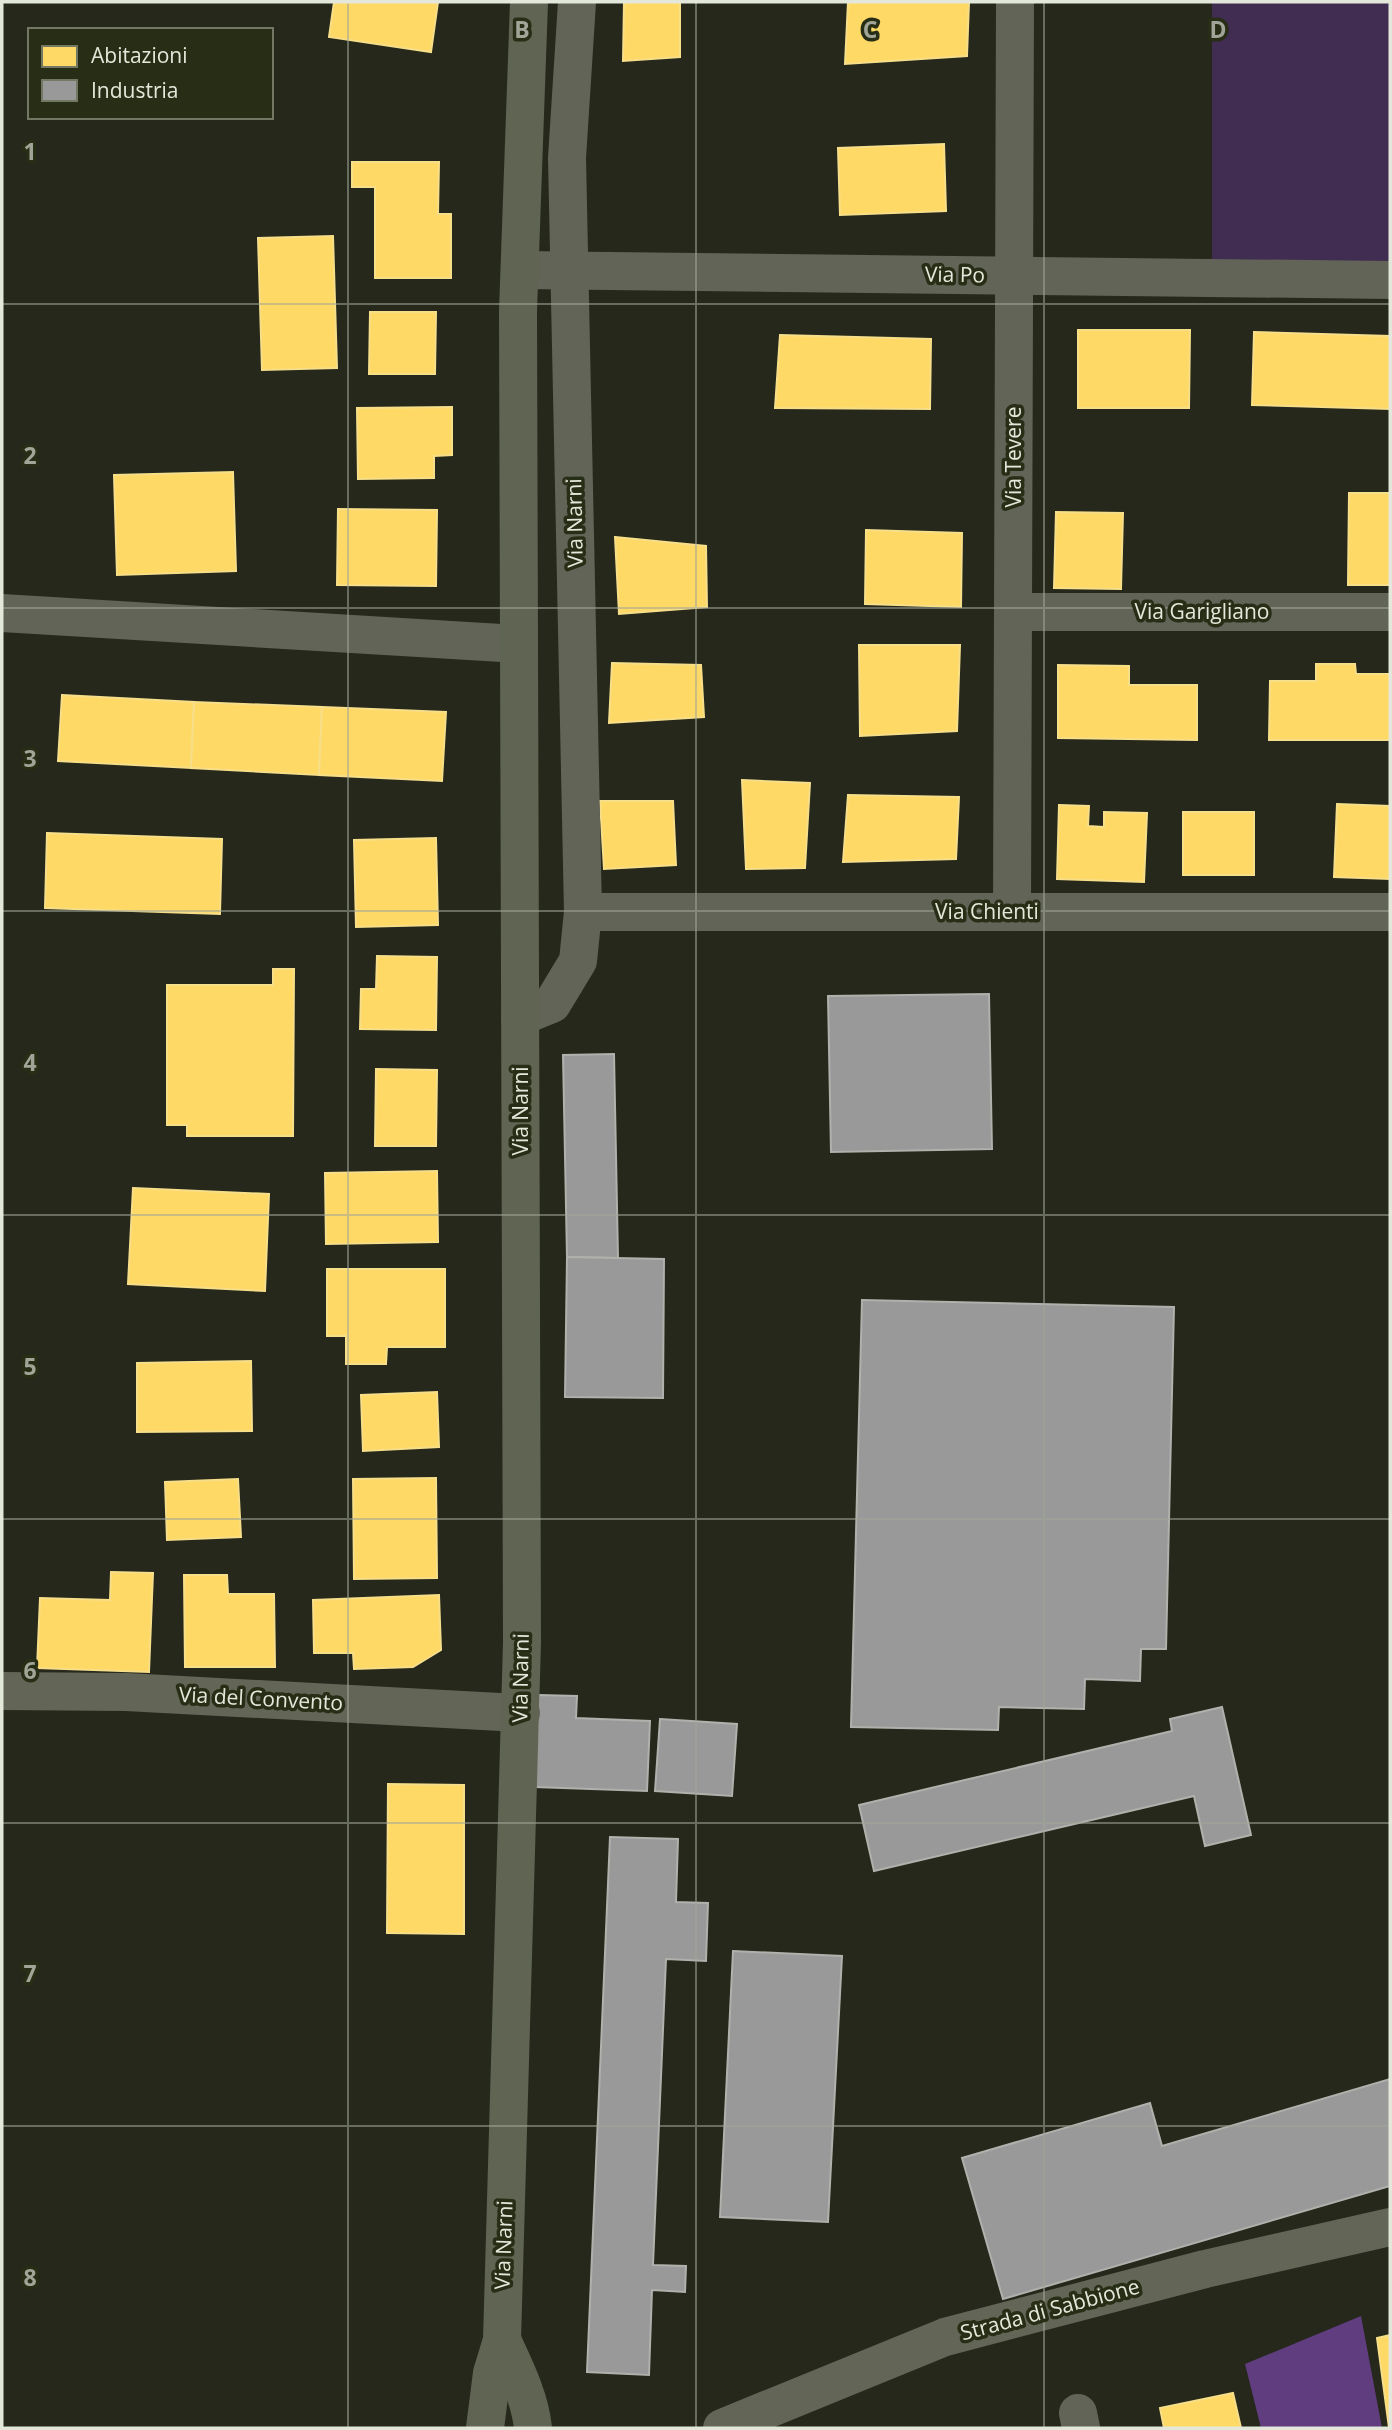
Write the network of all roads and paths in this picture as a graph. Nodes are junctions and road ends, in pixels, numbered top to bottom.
1 (529, 2) edge
2 (577, 2) edge
3 (1015, 2) edge
4 (520, 270) junction
5 (570, 271) junction
6 (1015, 276) junction
7 (1390, 280) edge
8 (1013, 612) junction
9 (1390, 612) edge
10 (2, 613) edge
11 (519, 644) junction
12 (583, 912) junction
13 (1012, 912) junction
14 (1390, 912) edge
15 (520, 1017) junction
16 (2, 1690) edge
17 (521, 1713) junction
18 (1390, 2227) edge
19 (502, 2340) junction
20 (485, 2428) edge
21 (533, 2428) edge
22 (722, 2428) edge

1 - 4 main road, Via Narni
2 - 5 street, Via Narni
3 - 6 street, Via Tevere
4 - 5 street, Via Po
4 - 11 main road, Via Narni
5 - 6 street, Via Po
5 - 12 street, Via Narni
6 - 7 street, Via Po
6 - 8 street, Via Tevere
8 - 9 street, Via Garigliano
8 - 13 street, Via Tevere
10 - 11 street
11 - 15 main road, Via Narni
12 - 13 street, Via Chienti
12 - 15 street, Via Narni
13 - 14 street, Via Chienti
15 - 17 main road, Via Narni
16 - 17 main road, Via del Convento
17 - 19 main road, Via Narni
18 - 22 main road, Strada di Sabbione
19 - 20 main road, Via Narni
19 - 21 main road, Via Narni

